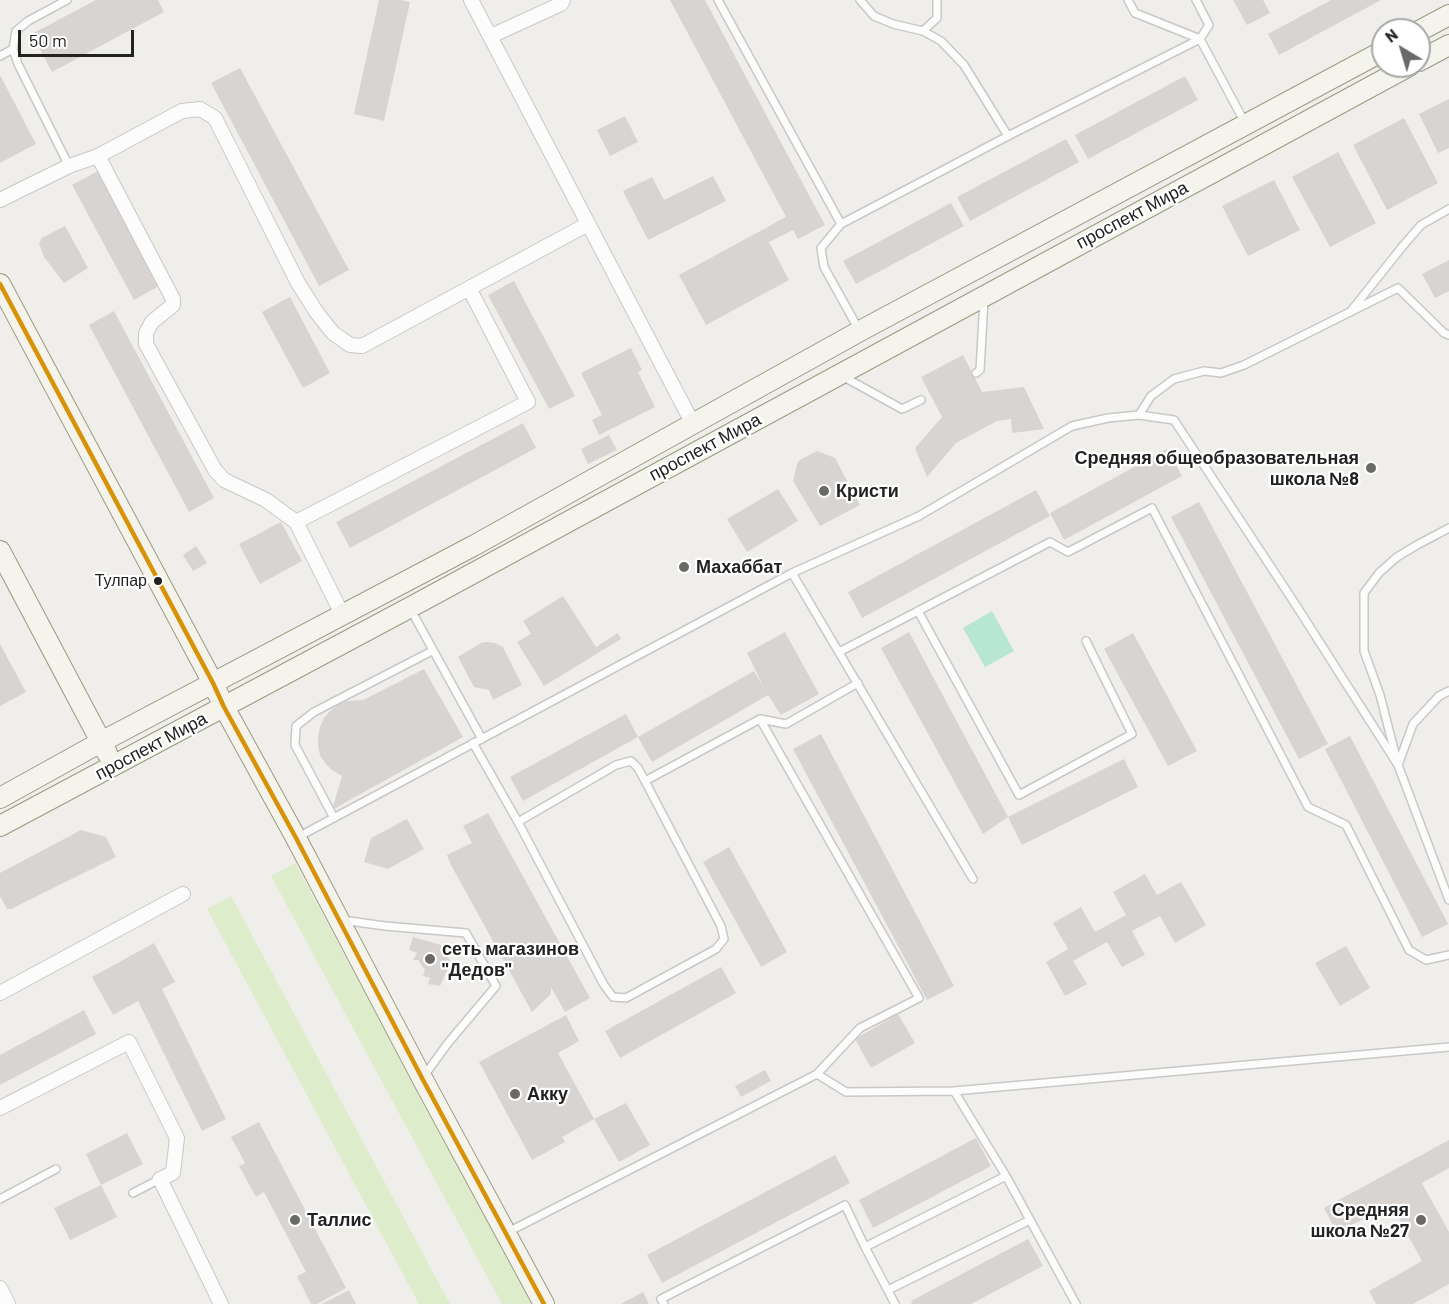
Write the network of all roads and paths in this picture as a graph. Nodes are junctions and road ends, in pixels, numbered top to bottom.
1 (67, 0) edge
2 (471, 0) edge
3 (564, 0) edge
4 (718, 0) edge
5 (860, 0) edge
6 (937, 0) edge
7 (1128, 0) edge
8 (1196, 0) edge
9 (1449, 15) edge
10 (1431, 25) edge
11 (923, 31) junction
12 (491, 36) junction
13 (1200, 39) junction
14 (1449, 45) edge
15 (13, 49) junction
16 (1431, 55) edge
17 (0, 56) edge
18 (1371, 58) edge
19 (1387, 78) edge
20 (1247, 125) junction
21 (1008, 136) junction
22 (98, 156) junction
23 (69, 166) junction
24 (0, 200) edge
25 (1449, 209) edge
26 (588, 224) junction
27 (841, 224) junction
28 (0, 284) edge
29 (469, 288) junction
30 (985, 295) junction
31 (1349, 313) junction
32 (860, 332) junction
33 (1449, 335) edge
34 (976, 373) dead end
35 (839, 374) junction
36 (921, 400) dead end
37 (1139, 415) junction
38 (693, 424) junction
39 (296, 522) junction
40 (1449, 528) edge
41 (473, 546) junction
42 (0, 551) edge
43 (792, 573) junction
44 (409, 608) junction
45 (918, 611) junction
46 (342, 614) junction
47 (1086, 641) dead end
48 (432, 651) junction
49 (839, 652) junction
50 (213, 683) junction
51 (858, 683) junction
52 (1449, 692) edge
53 (224, 707) junction
54 (760, 719) junction
55 (482, 739) junction
56 (101, 742) junction
57 (473, 743) junction
58 (1398, 765) junction
59 (114, 766) junction
60 (645, 781) junction
61 (0, 798) edge
62 (334, 818) junction
63 (518, 822) junction
64 (0, 826) edge
65 (296, 838) junction
66 (973, 879) dead end
67 (183, 894) dead end
68 (1449, 900) edge
69 (339, 920) junction
70 (1449, 956) edge
71 (0, 993) edge
72 (1449, 1047) edge
73 (817, 1074) junction
74 (422, 1078) junction
75 (954, 1091) junction
76 (0, 1108) edge
77 (56, 1169) dead end
78 (1005, 1176) junction
79 (160, 1179) junction
80 (133, 1193) dead end
81 (0, 1199) edge
82 (1030, 1220) junction
83 (506, 1233) junction
84 (865, 1247) junction
85 (0, 1288) edge
86 (888, 1290) junction
87 (8, 1304) edge
88 (221, 1304) edge
89 (544, 1304) edge
90 (664, 1304) edge
91 (895, 1304) edge
92 (1076, 1304) edge

1 - 15 lane
2 - 12 street
3 - 12 street
4 - 27 lane
5 - 11 lane
6 - 11 lane
7 - 13 lane
8 - 13 lane
9 - 10 main road
11 - 21 lane
12 - 26 street
13 - 20 lane
13 - 21 lane
14 - 16 main road
15 - 17 lane
15 - 23 lane
18 - 20 main road, проспект Мира
19 - 30 main road, проспект Мира
20 - 32 main road, проспект Мира
21 - 27 lane
22 - 23 street
22 - 29 street
22 - 39 street
23 - 24 street
25 - 31 lane
26 - 29 street
26 - 38 street
27 - 32 lane
28 - 50 main road
29 - 39 street
30 - 34 lane
30 - 35 main road, проспект Мира
31 - 33 lane
31 - 37 lane
32 - 38 main road, проспект Мира
35 - 36 lane
35 - 44 main road, проспект Мира
37 - 43 lane
37 - 58 lane
38 - 41 main road, проспект Мира
39 - 46 street
40 - 58 lane
41 - 44 main road
41 - 46 main road, проспект Мира
42 - 56 main road
43 - 49 lane
43 - 55 lane
44 - 48 lane
44 - 53 main road, проспект Мира
45 - 47 lane
45 - 49 lane
45 - 70 lane
46 - 50 main road, проспект Мира
48 - 55 lane
48 - 62 lane
49 - 51 lane
50 - 53 main road
50 - 56 main road, проспект Мира
51 - 54 lane
51 - 66 lane
52 - 58 lane
53 - 59 main road, проспект Мира
53 - 65 main road
54 - 60 lane
54 - 73 lane
55 - 57 lane
56 - 59 main road
56 - 61 main road, проспект Мира
57 - 62 lane
57 - 63 lane
58 - 68 lane
59 - 64 main road, проспект Мира
60 - 63 lane
60 - 63 lane
62 - 65 lane
65 - 69 main road
67 - 71 street
69 - 74 main road
69 - 74 lane
72 - 75 lane
73 - 75 lane
73 - 83 lane
74 - 83 main road
75 - 78 lane
76 - 79 street
77 - 81 lane
78 - 82 lane
78 - 84 lane
79 - 80 lane
79 - 88 street
82 - 86 lane
82 - 92 lane
83 - 89 main road
84 - 86 lane
84 - 90 lane
85 - 87 street
86 - 91 lane

